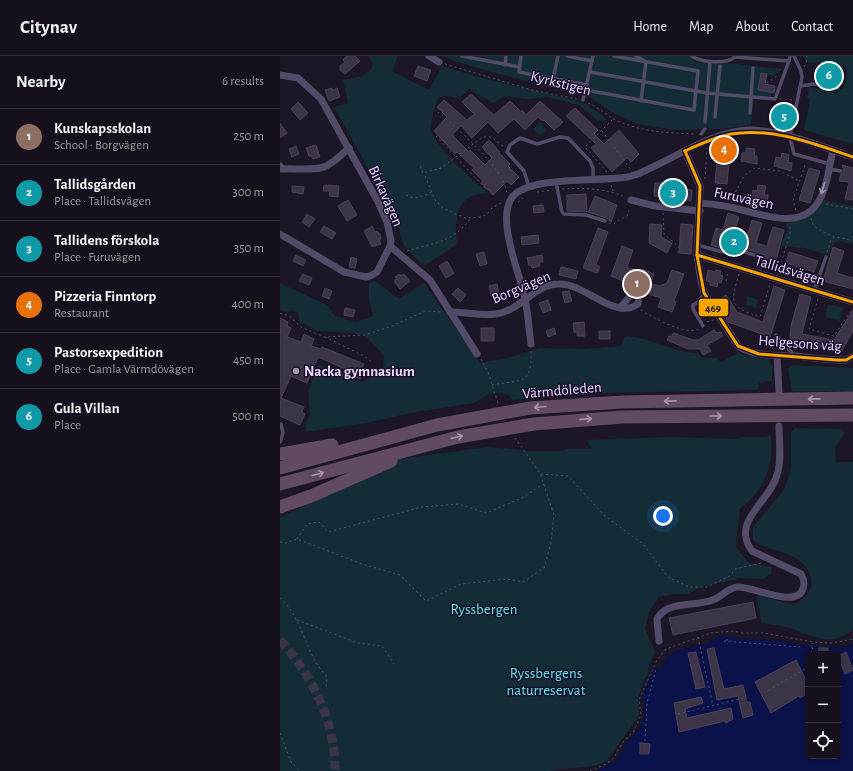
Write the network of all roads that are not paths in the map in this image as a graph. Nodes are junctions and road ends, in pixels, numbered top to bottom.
1 (429, 56) edge
2 (464, 56) edge
3 (506, 56) edge
4 (521, 56) edge
5 (558, 56) edge
6 (566, 56) edge
7 (593, 56) edge
8 (614, 56) edge
9 (636, 56) edge
10 (692, 56) edge
11 (721, 56) edge
12 (790, 56) edge
13 (794, 56) edge
14 (592, 61) junction
15 (712, 61) junction
16 (788, 61) junction
17 (439, 62) road end
18 (646, 62) junction
19 (505, 65) junction
20 (720, 66) dead end
21 (520, 67) junction
22 (753, 68) dead end
23 (590, 72) junction
24 (280, 75) edge
25 (553, 79) junction
26 (644, 81) junction
27 (587, 85) junction
28 (801, 86) junction
29 (838, 88) dead end
30 (586, 90) junction
31 (696, 91) junction
32 (707, 93) junction
33 (717, 94) junction
34 (752, 97) junction
35 (582, 100) road end
36 (641, 101) junction
37 (750, 112) dead end
38 (715, 117) dead end
39 (705, 122) dead end
40 (705, 129) dead end
41 (701, 134) road end
42 (790, 137) junction
43 (349, 148) junction
44 (833, 150) junction
45 (685, 151) junction
46 (853, 157) edge
47 (280, 166) edge
48 (829, 167) junction
49 (841, 171) dead end
50 (593, 180) junction
51 (557, 185) junction
52 (528, 190) junction
53 (631, 200) road end
54 (700, 203) junction
55 (700, 211) junction
56 (605, 221) dead end
57 (280, 234) edge
58 (698, 245) junction
59 (390, 246) junction
60 (697, 255) junction
61 (758, 256) dead end
62 (826, 257) road end
63 (817, 292) junction
64 (704, 293) junction
65 (525, 300) junction
66 (853, 302) edge
67 (620, 308) junction
68 (450, 312) junction
69 (703, 326) road end
70 (776, 335) dead end
71 (531, 344) road end
72 (476, 354) road end
73 (777, 356) junction
74 (795, 356) junction
75 (853, 356) edge
76 (779, 391) dead end
77 (853, 398) edge
78 (853, 415) edge
79 (282, 424) dead end
80 (780, 426) dead end
81 (405, 433) junction
82 (280, 442) edge
83 (429, 445) junction
84 (280, 454) edge
85 (280, 468) edge
86 (280, 484) edge
87 (280, 507) edge
88 (662, 640) dead end

1 - 17 street
2 - 19 lane
3 - 19 lane
4 - 21 lane
5 - 25 lane
6 - 14 lane
7 - 14 lane
8 - 18 lane
9 - 18 lane
10 - 15 lane
11 - 15 lane
12 - 16 lane
13 - 28 lane
14 - 23 lane
15 - 16 lane
15 - 32 lane
16 - 34 lane
18 - 26 lane
18 - 31 lane
19 - 21 lane
20 - 33 lane
21 - 25 lane
22 - 34 lane
23 - 26 lane
23 - 27 lane
24 - 43 street, Birkavägen
25 - 27 lane
26 - 31 lane
26 - 36 lane
27 - 30 lane
28 - 29 lane
28 - 42 lane
30 - 35 lane
30 - 36 lane
31 - 32 lane
31 - 36 lane
32 - 33 lane
32 - 39 lane
33 - 34 lane
33 - 38 lane
34 - 37 lane
40 - 41 lane
42 - 44 street
42 - 45 street
42 - 48 lane
43 - 47 street
43 - 59 street, Birkavägen
44 - 46 street
44 - 48 street, Furuvägen
45 - 50 street
45 - 54 street, Helgesons väg
48 - 49 lane
48 -> 54 street, Furuvägen
50 - 51 street
50 - 52 lane
51 - 52 street
51 - 56 lane
52 - 65 street
53 - 55 street, Furuvägen
54 - 55 street, Helgesons väg
55 - 58 street, Helgesons väg
57 - 59 street
58 - 60 street, Helgesons väg
58 - 61 lane
59 - 68 street, Birkavägen
60 - 63 street, Tallidsvägen
60 - 64 street, Helgesons väg
62 - 63 lane
63 - 66 street, Tallidsvägen
64 - 69 lane
64 - 73 street, Helgesons väg
65 - 67 street, Borgvägen
65 - 68 street, Borgvägen
65 - 71 street
67 - 67 street, Borgvägen
68 - 72 street, Birkavägen
70 - 74 lane
73 - 74 street, Helgesons väg
73 - 76 street
74 - 75 street, Helgesons väg
77 -> 81 highway, Värmdöleden
83 -> 78 highway, Värmdöleden
79 - 82 lane
80 - 88 street
81 - 84 highway
81 - 85 highway, Värmdöleden
86 -> 83 highway, Värmdöleden
83 - 87 highway

